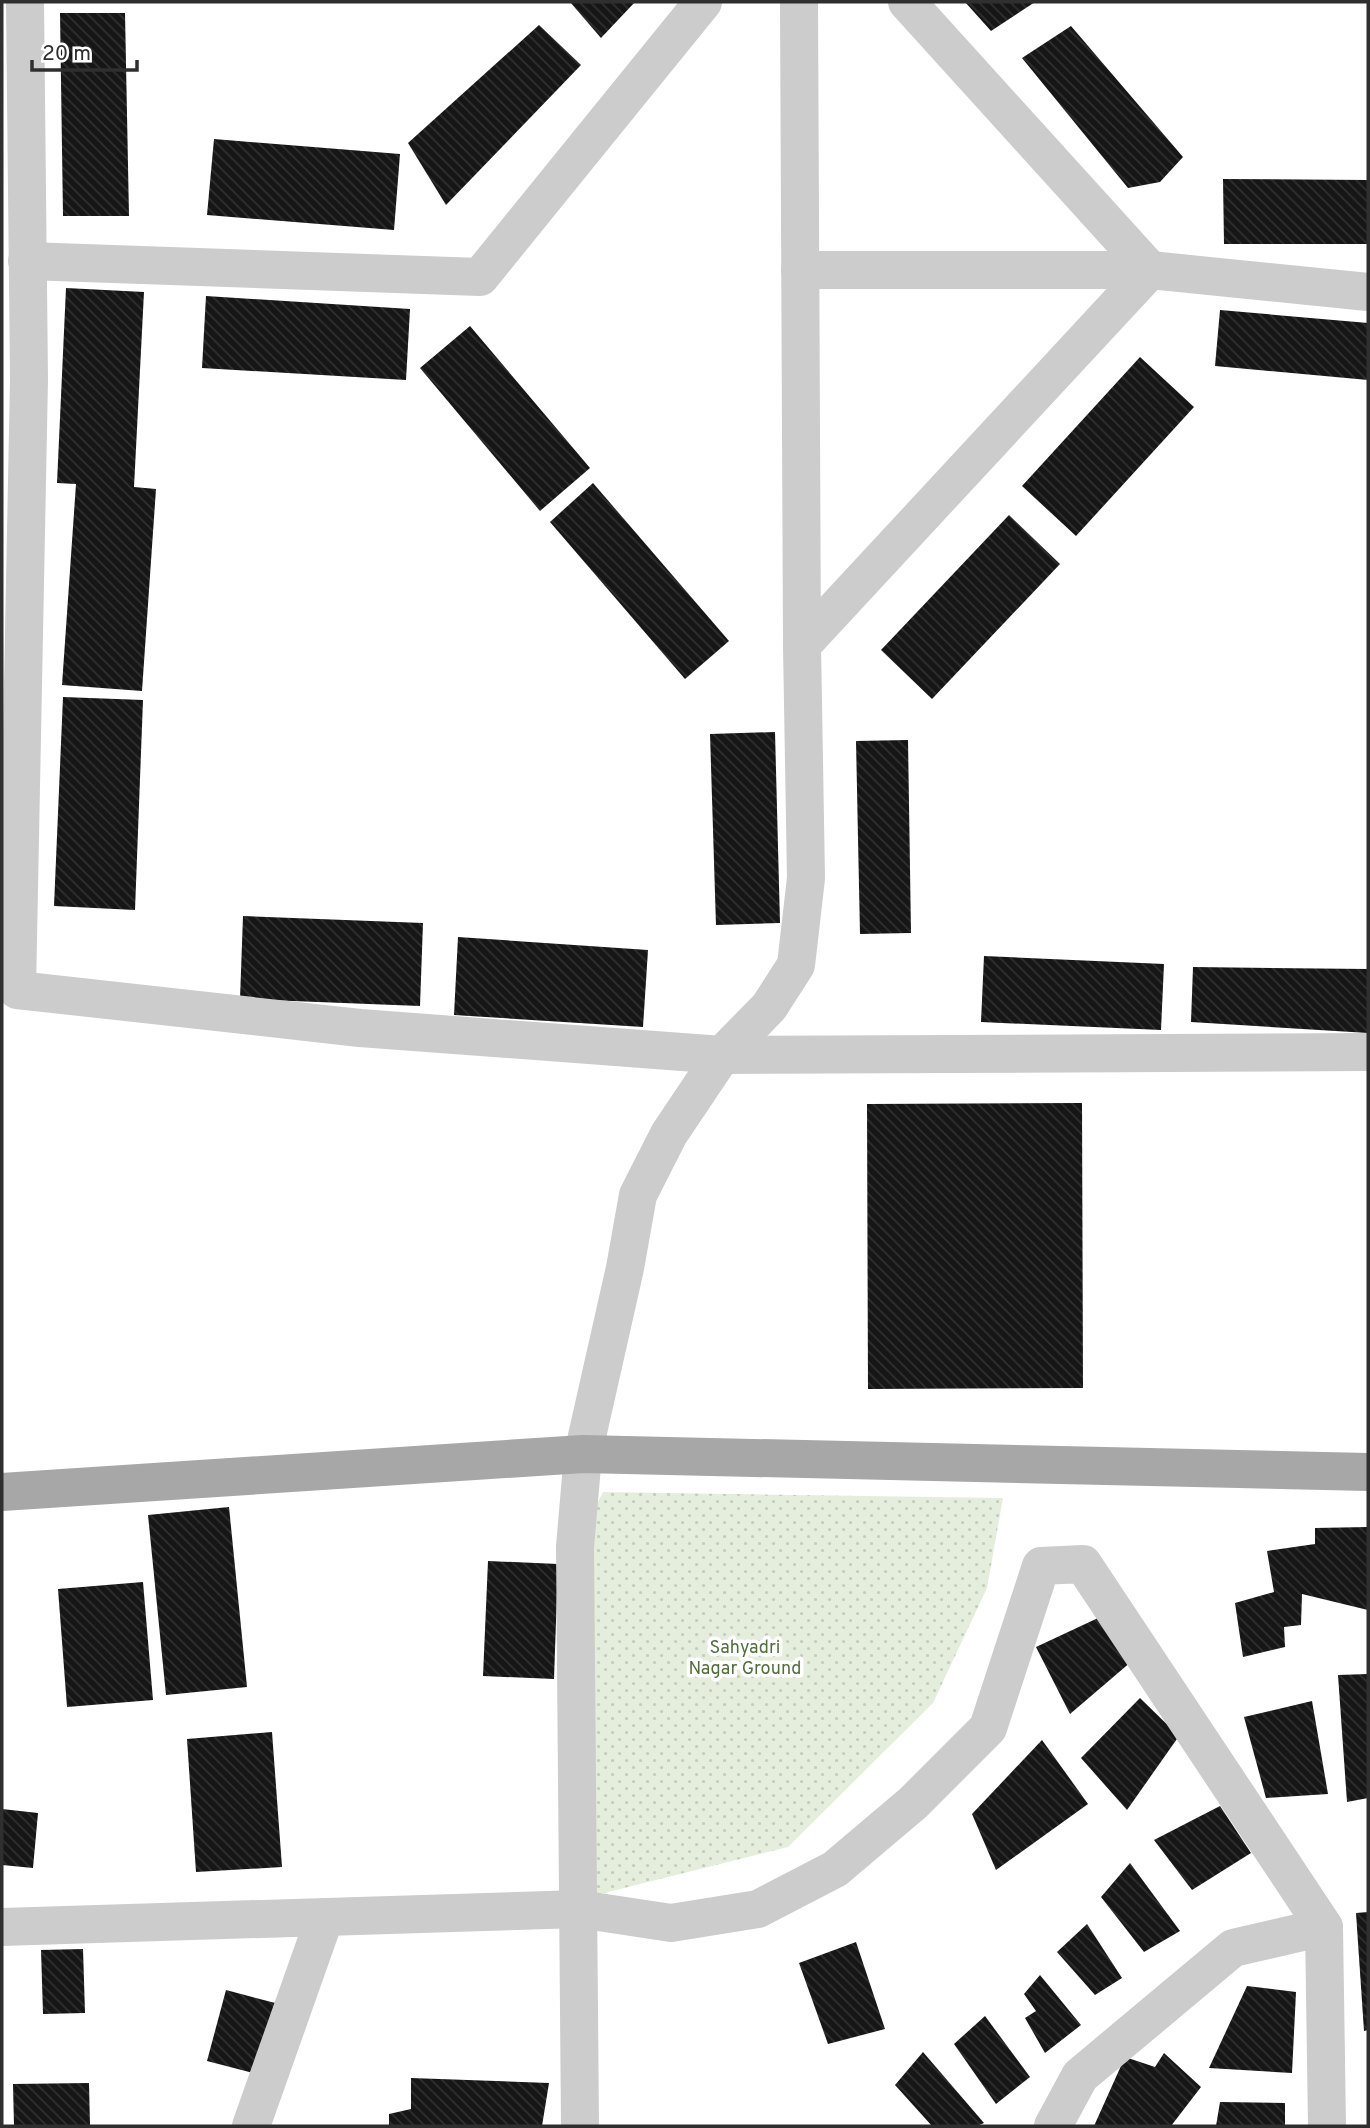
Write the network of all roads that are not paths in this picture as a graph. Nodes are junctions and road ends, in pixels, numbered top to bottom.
1 (25, 2) edge
2 (703, 2) edge
3 (799, 2) edge
4 (907, 2) edge
5 (27, 261) junction
6 (800, 270) junction
7 (1150, 270) junction
8 (1368, 292) edge
9 (15, 357) edge
10 (802, 645) junction
11 (1368, 1052) edge
12 (722, 1055) junction
13 (625, 1455) junction
14 (1368, 1472) edge
15 (2, 1492) edge
16 (579, 1909) junction
17 (325, 1917) junction
18 (2, 1927) edge
19 (1324, 1927) junction
20 (251, 2126) edge
21 (580, 2126) edge
22 (1052, 2126) edge
23 (1327, 2126) edge

1 - 5 street
2 - 5 street
3 - 6 street
4 - 7 street
5 - 9 street
6 - 7 street
6 - 10 street
7 - 8 street
7 - 10 street
9 - 12 street
10 - 12 street
11 - 12 street
12 - 13 street
13 - 14 main road
13 - 15 main road
13 - 16 street
16 - 17 street
16 - 19 street
16 - 21 street
17 - 18 street
17 - 20 street
19 - 22 street
19 - 23 street

